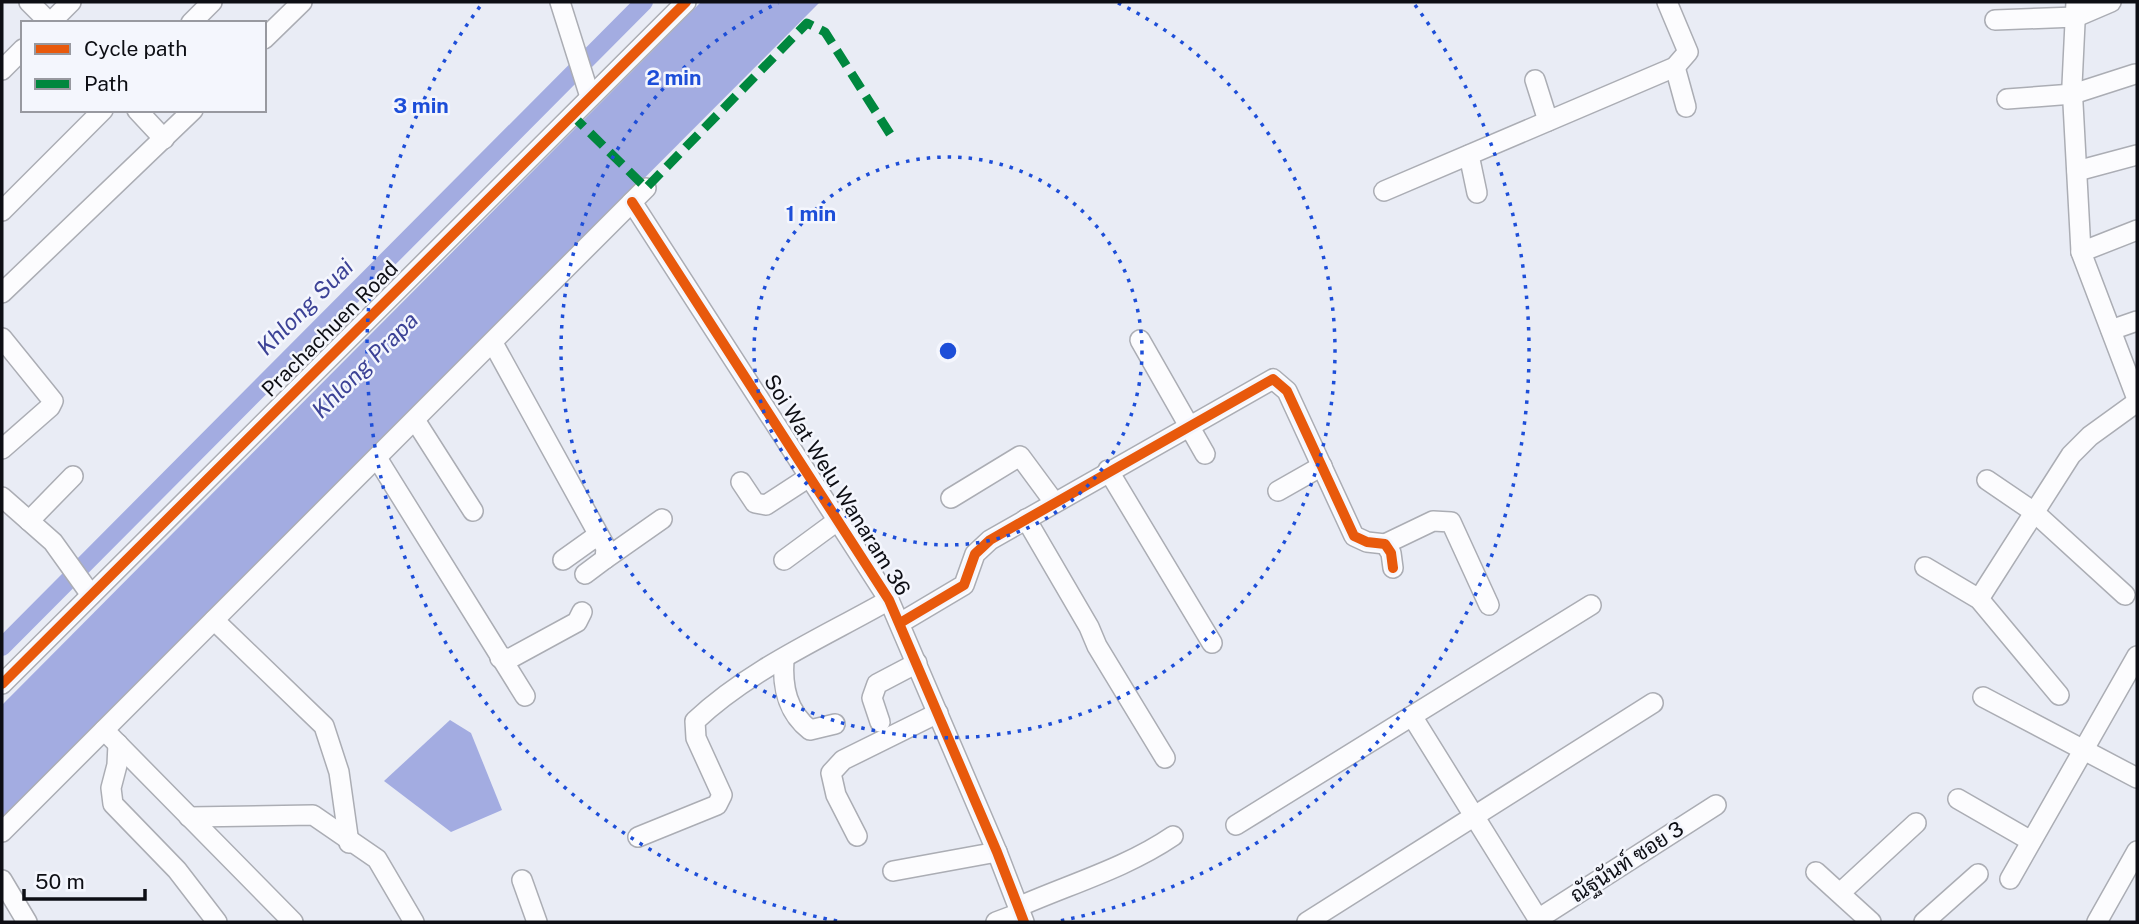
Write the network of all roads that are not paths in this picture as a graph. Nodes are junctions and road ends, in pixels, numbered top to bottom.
1 (29, 2) edge
2 (71, 2) edge
3 (212, 2) edge
4 (302, 2) edge
5 (560, 2) edge
6 (686, 2) edge
7 (1667, 2) edge
8 (2111, 2) edge
9 (2076, 9) edge
10 (1994, 20) dead end
11 (48, 21) edge
12 (52, 21) edge
13 (193, 21) edge
14 (266, 37) edge
15 (572, 38) junction
16 (21, 51) edge
17 (1675, 67) junction
18 (2, 70) edge
19 (2135, 74) dead end
20 (607, 81) junction
21 (2073, 94) junction
22 (590, 97) junction
23 (2007, 99) dead end
24 (1686, 107) dead end
25 (101, 112) edge
26 (139, 112) edge
27 (191, 112) edge
28 (164, 139) junction
29 (1469, 155) junction
30 (2137, 155) edge
31 (2077, 171) junction
32 (646, 188) dead end
33 (1384, 191) dead end
34 (1477, 193) dead end
35 (632, 202) junction
36 (2, 211) edge
37 (2137, 230) edge
38 (2081, 252) junction
39 (2, 293) edge
40 (2137, 321) edge
41 (2111, 330) junction
42 (2, 338) edge
43 (1140, 340) dead end
44 (493, 343) junction
45 (2137, 401) edge
46 (415, 420) junction
47 (1188, 425) junction
48 (2, 449) edge
49 (1205, 454) dead end
50 (377, 458) junction
51 (1322, 466) junction
52 (1108, 470) junction
53 (73, 476) dead end
54 (809, 477) junction
55 (1987, 480) dead end
56 (741, 482) dead end
57 (1278, 491) dead end
58 (2, 497) edge
59 (951, 498) dead end
60 (1054, 502) junction
61 (473, 511) dead end
62 (2034, 512) junction
63 (662, 519) dead end
64 (1026, 519) junction
65 (837, 520) junction
66 (29, 521) junction
67 (598, 535) junction
68 (1385, 544) junction
69 (605, 559) junction
70 (564, 560) dead end
71 (784, 560) dead end
72 (1925, 567) dead end
73 (1393, 568) dead end
74 (584, 574) dead end
75 (91, 595) junction
76 (2125, 595) dead end
77 (1979, 599) junction
78 (889, 600) junction
79 (1489, 605) dead end
80 (1591, 605) dead end
81 (582, 612) dead end
82 (214, 620) junction
83 (900, 623) junction
84 (1212, 643) dead end
85 (2137, 656) edge
86 (500, 657) junction
87 (784, 659) junction
88 (917, 663) junction
89 (2, 684) edge
90 (2059, 695) dead end
91 (525, 696) dead end
92 (1983, 697) dead end
93 (1653, 703) dead end
94 (938, 713) junction
95 (1412, 716) junction
96 (880, 722) dead end
97 (835, 724) dead end
98 (111, 737) junction
99 (2083, 748) junction
100 (1165, 758) dead end
101 (2137, 778) edge
102 (1958, 799) dead end
103 (1716, 805) dead end
104 (1474, 815) junction
105 (189, 817) junction
106 (1916, 823) dead end
107 (1236, 825) dead end
108 (2, 832) edge
109 (638, 836) dead end
110 (857, 836) dead end
111 (1173, 836) dead end
112 (348, 841) junction
113 (2031, 841) junction
114 (2137, 851) edge
115 (997, 852) junction
116 (893, 871) dead end
117 (1816, 872) dead end
118 (1978, 874) dead end
119 (2010, 879) dead end
120 (2, 880) edge
121 (522, 880) dead end
122 (1840, 893) junction
123 (1020, 914) edge
124 (1539, 921) edge
125 (27, 922) edge
126 (217, 922) edge
127 (293, 922) edge
128 (414, 922) edge
129 (537, 922) edge
130 (996, 922) edge
131 (1307, 922) edge
132 (1871, 922) edge
133 (1924, 922) edge
134 (2097, 922) edge

1 - 11 street
2 - 12 street
3 - 13 street
4 - 14 street
5 - 15 street
6 - 20 street, Prachachuen Road
7 - 17 street
8 - 9 street
9 - 10 street
9 - 21 street
15 - 20 street
15 - 22 street
16 - 18 street
17 - 24 street
17 - 29 street
19 - 21 street
20 - 22 street, Prachachuen Road
21 - 23 street
21 - 31 street
22 - 75 street, Prachachuen Road
25 - 36 street
26 - 28 street
27 - 28 street
28 - 39 street
29 - 33 street
29 - 34 street
30 - 31 street
31 - 38 street
32 - 35 street
35 - 44 street
35 - 54 street, Soi Wat Welu Wanaram 36
37 - 38 street
38 - 41 street
40 - 41 street
41 - 45 street
42 - 48 street
43 - 47 street
44 - 46 street
44 - 67 street
45 - 62 street
46 - 50 street
46 - 61 street
47 - 49 street
47 - 51 street
47 - 52 street
50 - 82 street
50 - 86 street
51 - 57 street
51 - 68 street
52 - 60 street
52 - 84 street
53 - 66 street
54 - 56 street
54 - 65 street, Soi Wat Welu Wanaram 36
55 - 62 street
58 - 66 street
59 - 60 street
60 - 64 street
62 - 76 street
62 - 77 street
63 - 69 street
64 - 83 street
64 - 100 street
65 - 71 street
65 - 78 street, Soi Wat Welu Wanaram 36
66 - 75 street
67 - 69 street
67 - 70 street
68 - 73 street
68 - 79 street
69 - 74 street
72 - 77 street
75 - 89 street, Prachachuen Road
77 - 90 street
78 - 83 street, Soi Wat Welu Wanaram 36
78 - 87 street
80 - 95 street
81 - 86 street
82 - 98 street
82 - 112 street
83 - 88 street, Soi Wat Welu Wanaram 36
85 - 99 street
86 - 91 street
87 - 97 street
87 - 109 street
88 - 94 street, Soi Wat Welu Wanaram 36
88 - 96 street
92 - 99 street
93 - 104 street
94 - 110 street
94 - 115 street, Soi Wat Welu Wanaram 36
95 - 104 street
95 - 107 street
98 - 105 street
98 - 108 street
98 - 126 street
99 - 101 street
99 - 113 street
102 - 113 street
103 - 124 street, ณัฐนันท์ ซอย 3
104 - 124 street
104 - 131 street
105 - 112 street
105 - 127 street
106 - 122 street
111 - 123 street
112 - 128 street
113 - 119 street
114 - 134 street
115 - 116 street
115 - 123 street, Soi Wat Welu Wanaram 36
117 - 122 street
118 - 133 street
120 - 125 street
121 - 129 street
122 - 132 street
123 - 130 street

